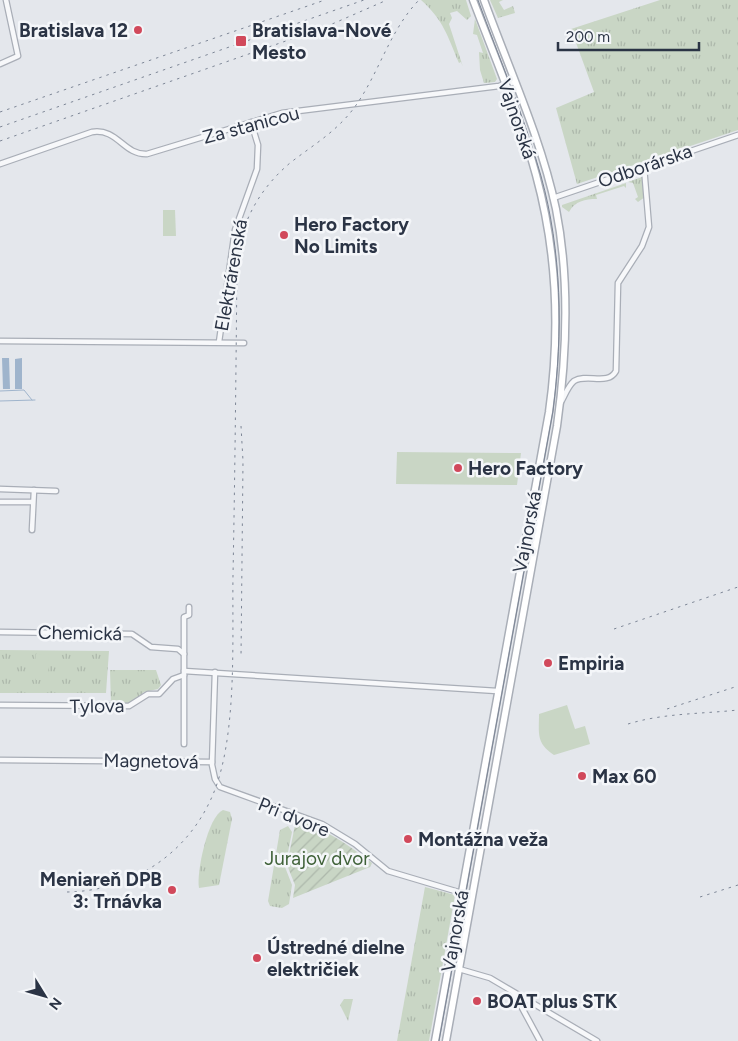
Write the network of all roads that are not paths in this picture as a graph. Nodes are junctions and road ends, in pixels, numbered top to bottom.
1 (6, 0) edge
2 (474, 0) edge
3 (484, 0) edge
4 (0, 64) edge
5 (514, 82) junction
6 (505, 85) junction
7 (251, 122) junction
8 (738, 135) edge
9 (0, 164) edge
10 (644, 167) junction
11 (553, 198) junction
12 (542, 201) junction
13 (0, 341) edge
14 (219, 342) junction
15 (244, 343) dead end
16 (560, 404) junction
17 (0, 489) edge
18 (34, 490) junction
19 (56, 491) dead end
20 (0, 502) edge
21 (32, 502) junction
22 (32, 530) dead end
23 (189, 607) dead end
24 (0, 632) edge
25 (184, 654) junction
26 (215, 672) junction
27 (184, 673) junction
28 (497, 691) junction
29 (0, 705) edge
30 (184, 744) dead end
31 (0, 760) edge
32 (212, 762) junction
33 (461, 893) junction
34 (472, 896) junction
35 (459, 969) junction
36 (513, 992) junction
37 (435, 1041) edge
38 (446, 1041) edge
39 (540, 1041) edge
40 (597, 1041) edge

1 - 4 street
2 - 6 main road, Vajnorská
3 - 5 main road, Vajnorská
5 - 6 street, Za stanicou
5 - 11 main road, Vajnorská
6 - 7 street, Za stanicou
6 - 12 main road, Vajnorská
7 - 9 street, Za stanicou
7 - 14 street, Elektrárenská
8 - 10 street, Odborárska
10 - 11 street, Odborárska
10 - 16 street
11 - 12 main road
11 - 16 main road, Vajnorská
12 - 28 main road, Vajnorská
13 - 14 street, Elektrárenská
14 - 15 street, Elektrárenská
16 - 34 main road, Vajnorská
17 - 18 street
18 - 19 street
18 - 21 street
20 - 21 street
21 - 22 street
23 - 25 street
24 - 25 street, Chemická
25 - 27 street
26 - 27 street
26 - 28 street
26 - 32 street, Magnetová
27 - 29 street, Tylova
27 - 30 street
28 - 33 main road, Vajnorská
31 - 32 street, Magnetová
32 - 33 street, Pri dvore
33 - 34 street, Pri dvore
33 - 37 main road, Vajnorská
34 - 35 main road, Vajnorská
35 - 36 street
35 - 38 main road, Vajnorská
36 - 39 street
36 - 40 street

